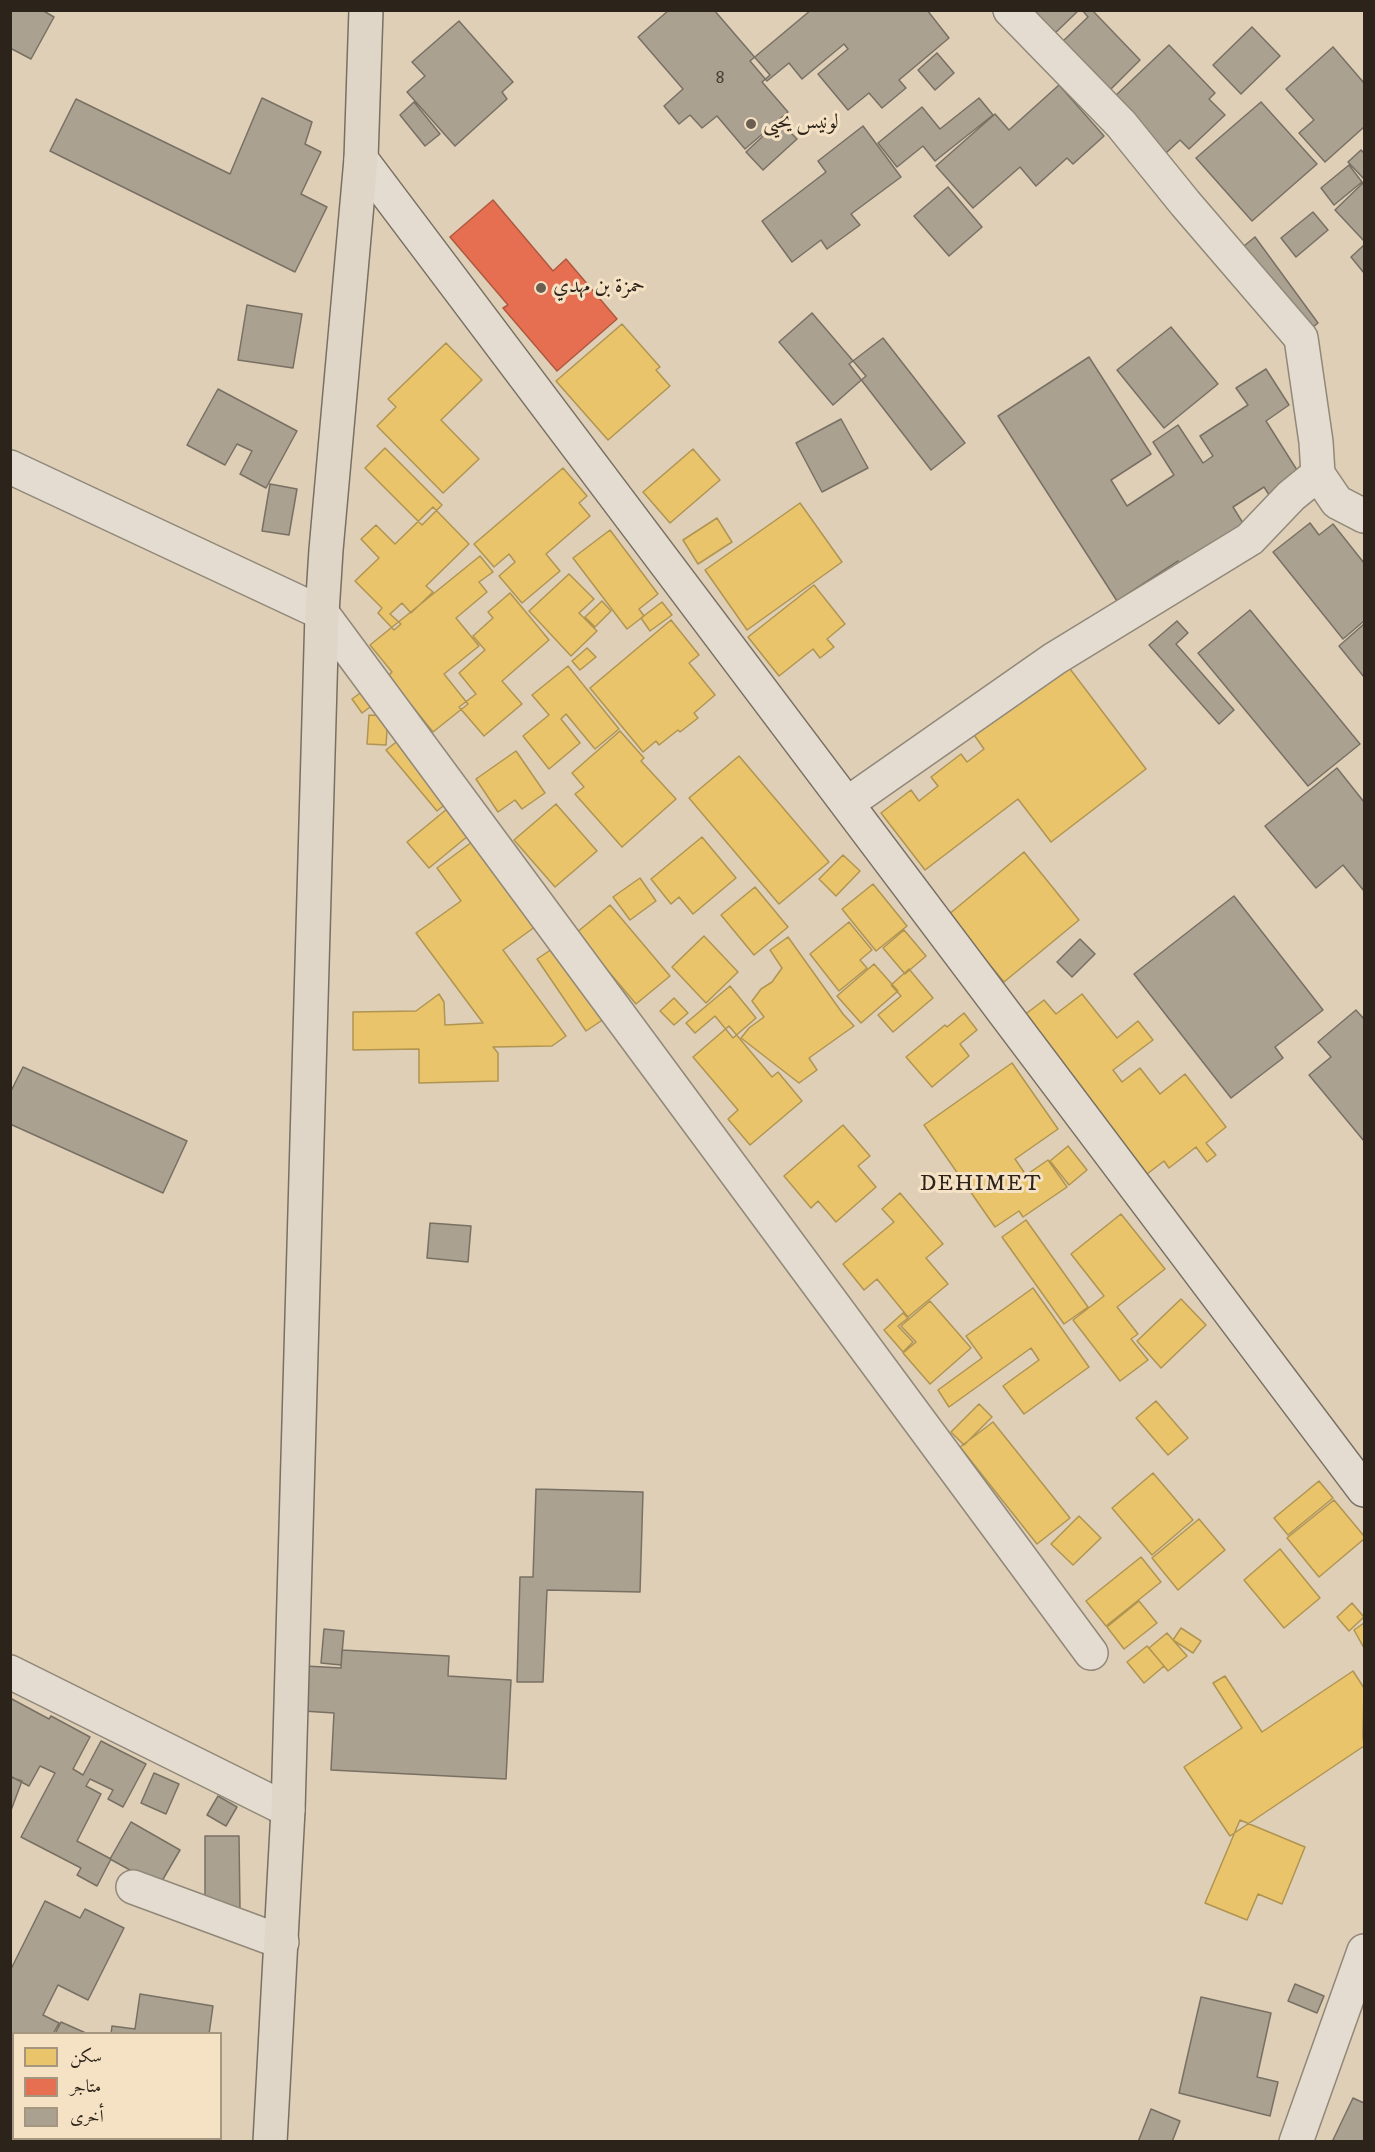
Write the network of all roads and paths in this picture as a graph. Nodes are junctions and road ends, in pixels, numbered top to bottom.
1 (366, 10) edge
2 (1010, 10) edge
3 (361, 159) junction
4 (10, 467) edge
5 (1318, 474) junction
6 (1365, 516) edge
7 (322, 613) junction
8 (848, 803) junction
9 (1365, 1490) edge
10 (1091, 1653) dead end
11 (10, 1672) edge
12 (288, 1810) junction
13 (133, 1887) dead end
14 (282, 1942) junction
15 (1365, 1950) edge
16 (270, 2142) edge
17 (1296, 2142) edge

1 - 3 main road
2 - 5 street
3 - 7 main road
3 - 8 street
4 - 7 street
5 - 6 street
5 - 8 street
7 - 10 street
7 - 12 main road
8 - 9 street
11 - 12 street
12 - 14 main road
13 - 14 street
14 - 16 main road
15 - 17 street

